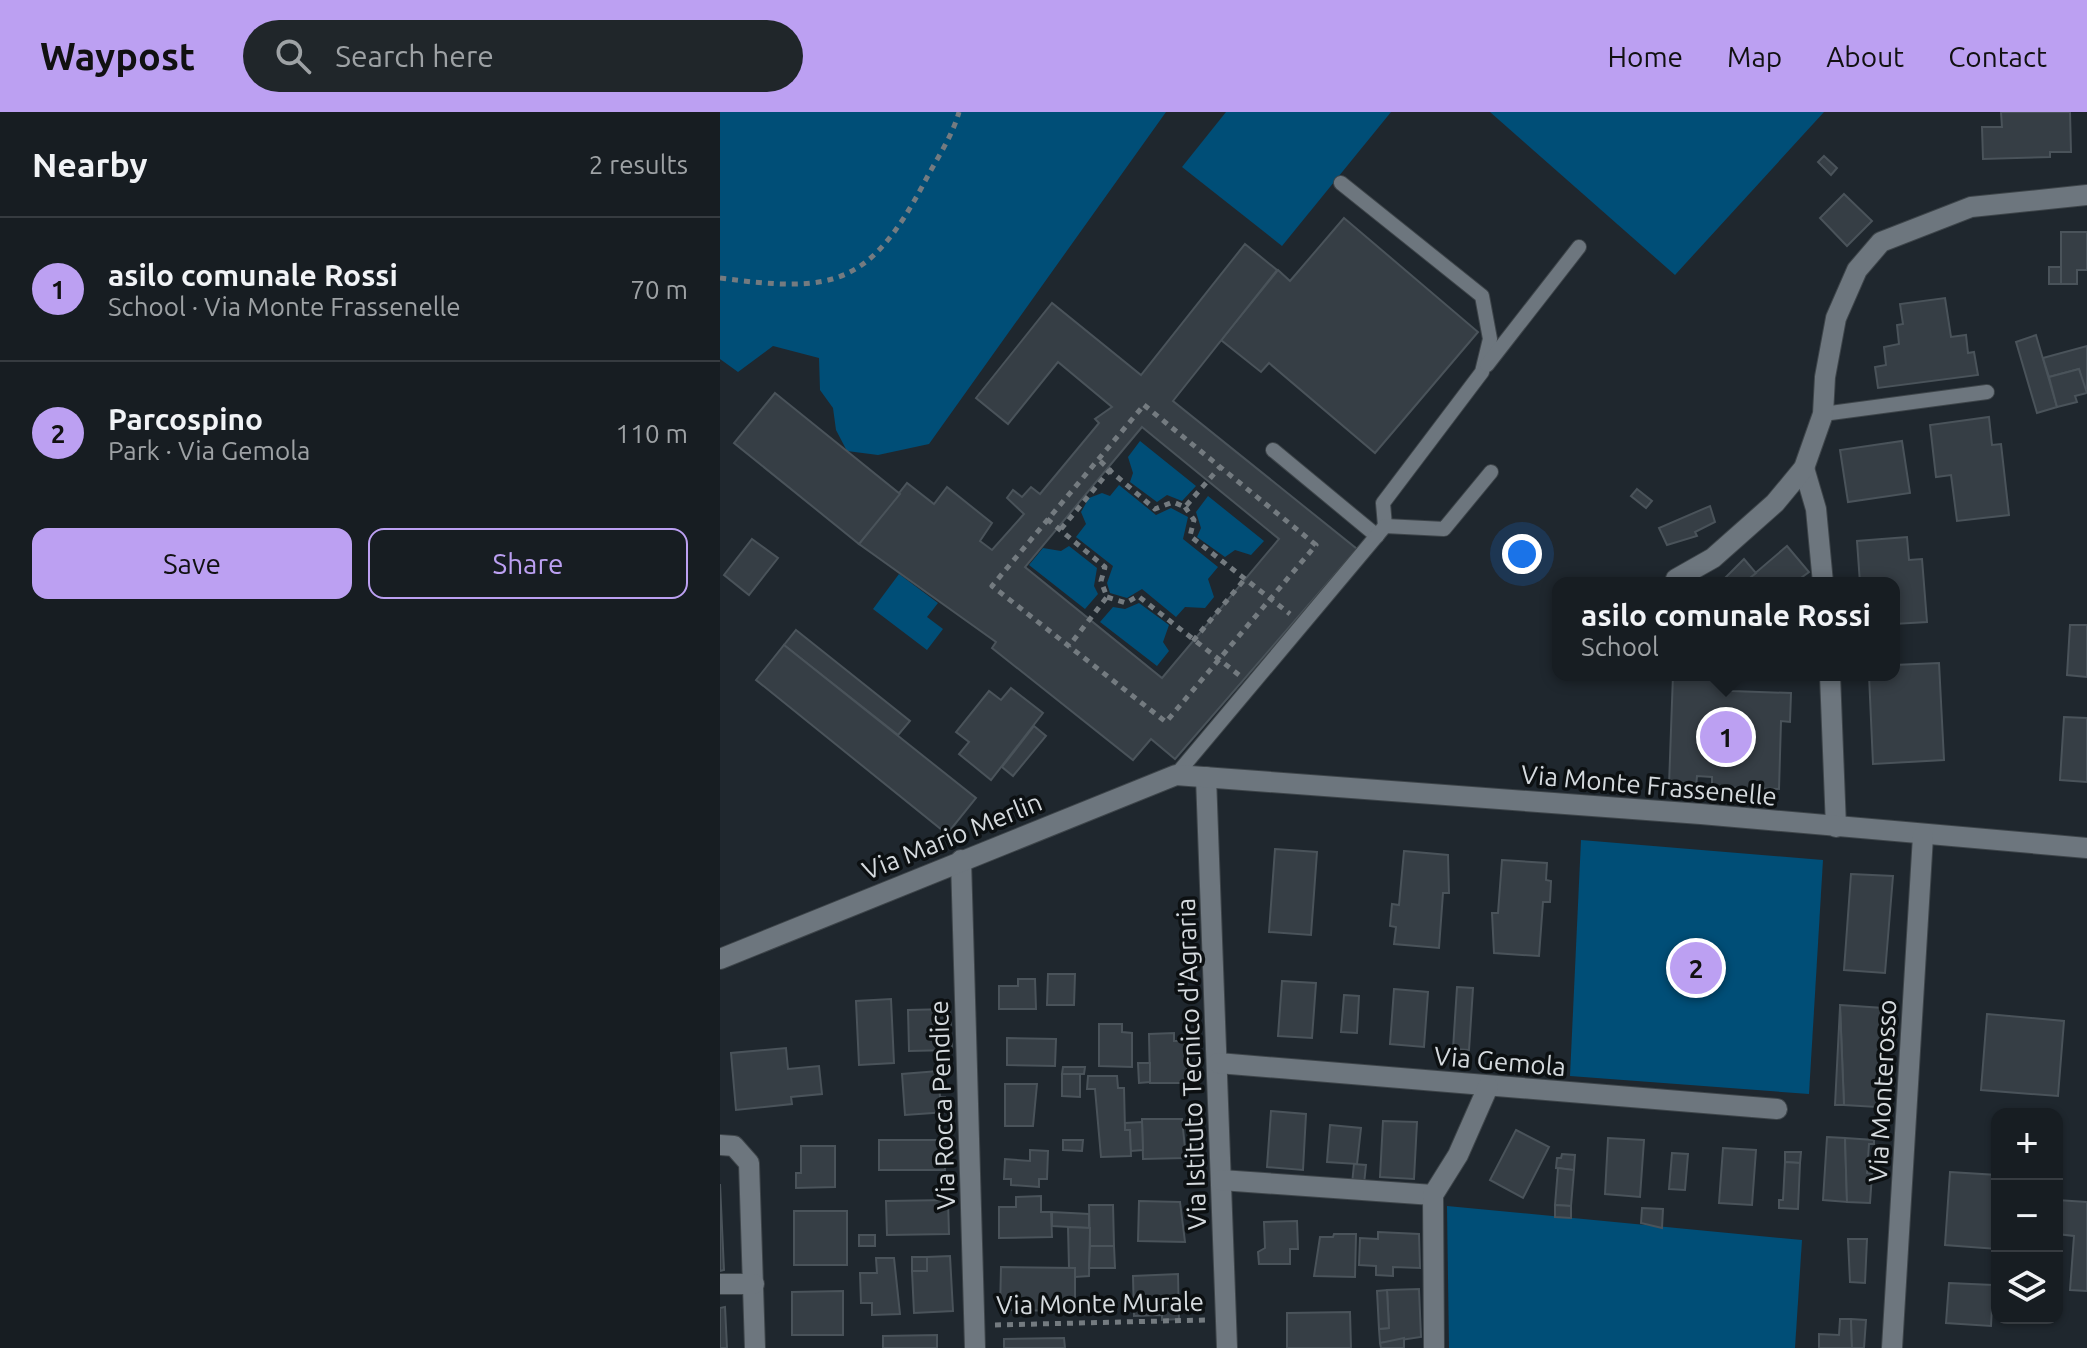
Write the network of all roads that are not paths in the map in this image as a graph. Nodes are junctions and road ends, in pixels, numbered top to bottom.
1 (1341, 183) dead end
2 (2087, 195) edge
3 (1579, 247) dead end
4 (1482, 372) junction
5 (1987, 392) dead end
6 (1823, 414) junction
7 (1273, 450) dead end
8 (1804, 468) junction
9 (1491, 472) dead end
10 (1381, 531) junction
11 (1680, 577) edge
12 (1822, 577) edge
13 (1830, 681) edge
14 (1176, 775) junction
15 (1206, 777) junction
16 (1836, 827) junction
17 (1923, 836) junction
18 (2087, 848) edge
19 (961, 860) junction
20 (720, 959) edge
21 (1218, 1063) junction
22 (1488, 1087) junction
23 (1777, 1109) dead end
24 (720, 1145) edge
25 (1221, 1180) junction
26 (1433, 1195) junction
27 (720, 1284) edge
28 (754, 1284) junction
29 (755, 1348) edge
30 (975, 1348) edge
31 (1227, 1348) edge
32 (1434, 1348) edge
33 (1892, 1348) edge

1 - 4 lane
2 - 6 street
3 - 4 lane
4 - 10 lane
5 - 6 lane
6 - 8 street
7 - 10 lane
8 - 11 street
8 - 12 street
9 - 10 lane
10 - 14 lane
13 - 16 street
14 - 15 street, Via Mario Merlin
14 - 19 street, Via Mario Merlin
15 - 16 street, Via Monte Frassenelle
15 - 21 street, Via Istituto Tecnico d'Agraria
16 - 17 street, Via Monte Frassenelle
17 - 18 street, Via Monte Frassenelle
17 - 33 street, Via Monterosso
19 - 20 street, Via Mario Merlin
19 - 30 street, Via Rocca Pendice
21 - 22 street, Via Gemola
21 - 25 street, Via Istituto Tecnico d'Agraria
22 - 23 street, Via Gemola
22 - 26 street
24 - 28 street
25 - 26 street
25 - 31 street, Via Istituto Tecnico d'Agraria
26 - 32 street
27 - 28 street
28 - 29 street

